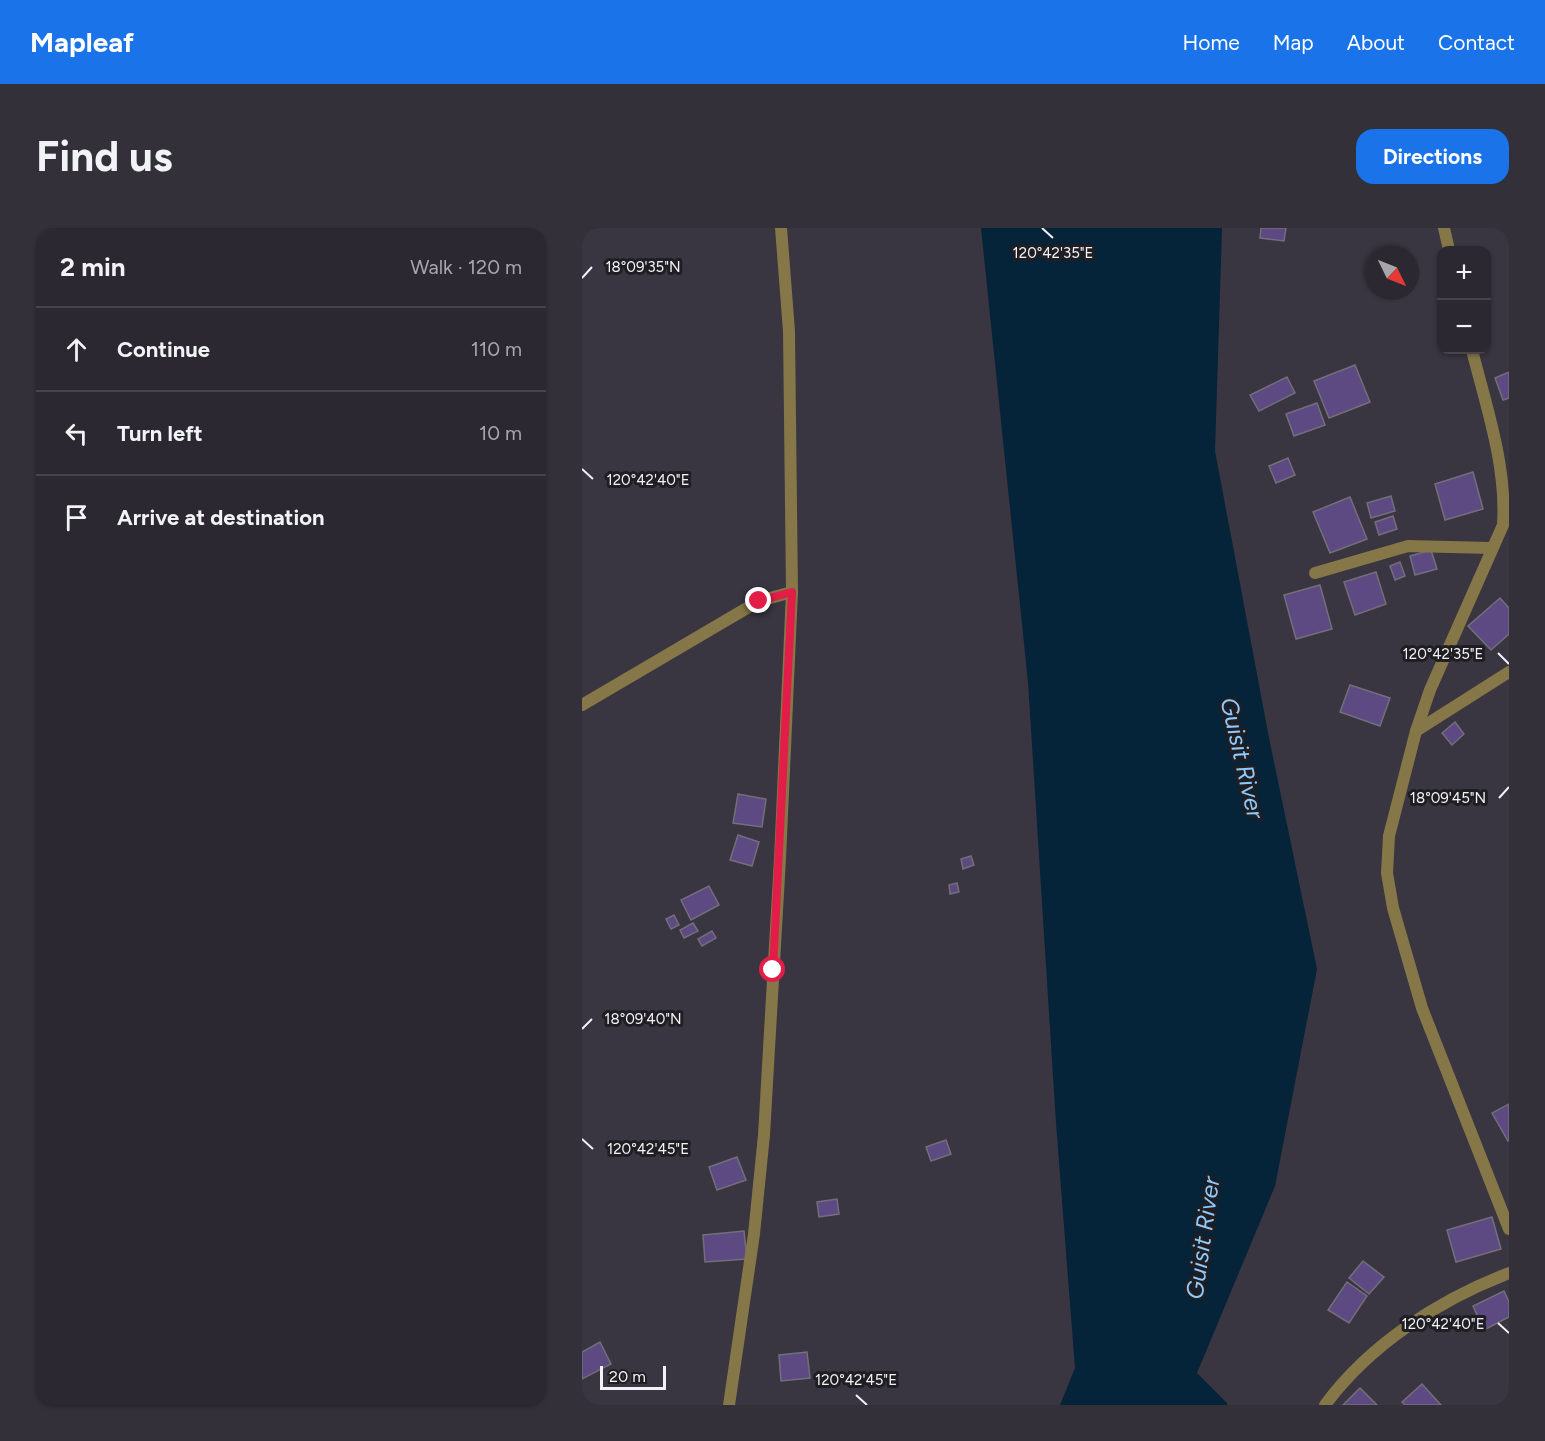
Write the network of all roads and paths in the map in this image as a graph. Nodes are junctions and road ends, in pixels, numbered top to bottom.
1 (781, 228) edge
2 (1444, 228) edge
3 (1448, 246) edge
4 (1473, 354) edge
5 (1492, 548) junction
6 (1315, 573) dead end
7 (792, 592) junction
8 (1509, 672) edge
9 (582, 705) edge
10 (1416, 731) junction
11 (1509, 1229) edge
12 (1509, 1273) edge
13 (729, 1405) edge
14 (1325, 1405) edge

1 - 7 street
2 - 3 street
4 - 5 street
5 - 6 street
5 - 10 street
7 - 9 street
7 - 13 street
8 - 10 street
10 - 11 street
12 - 14 street

